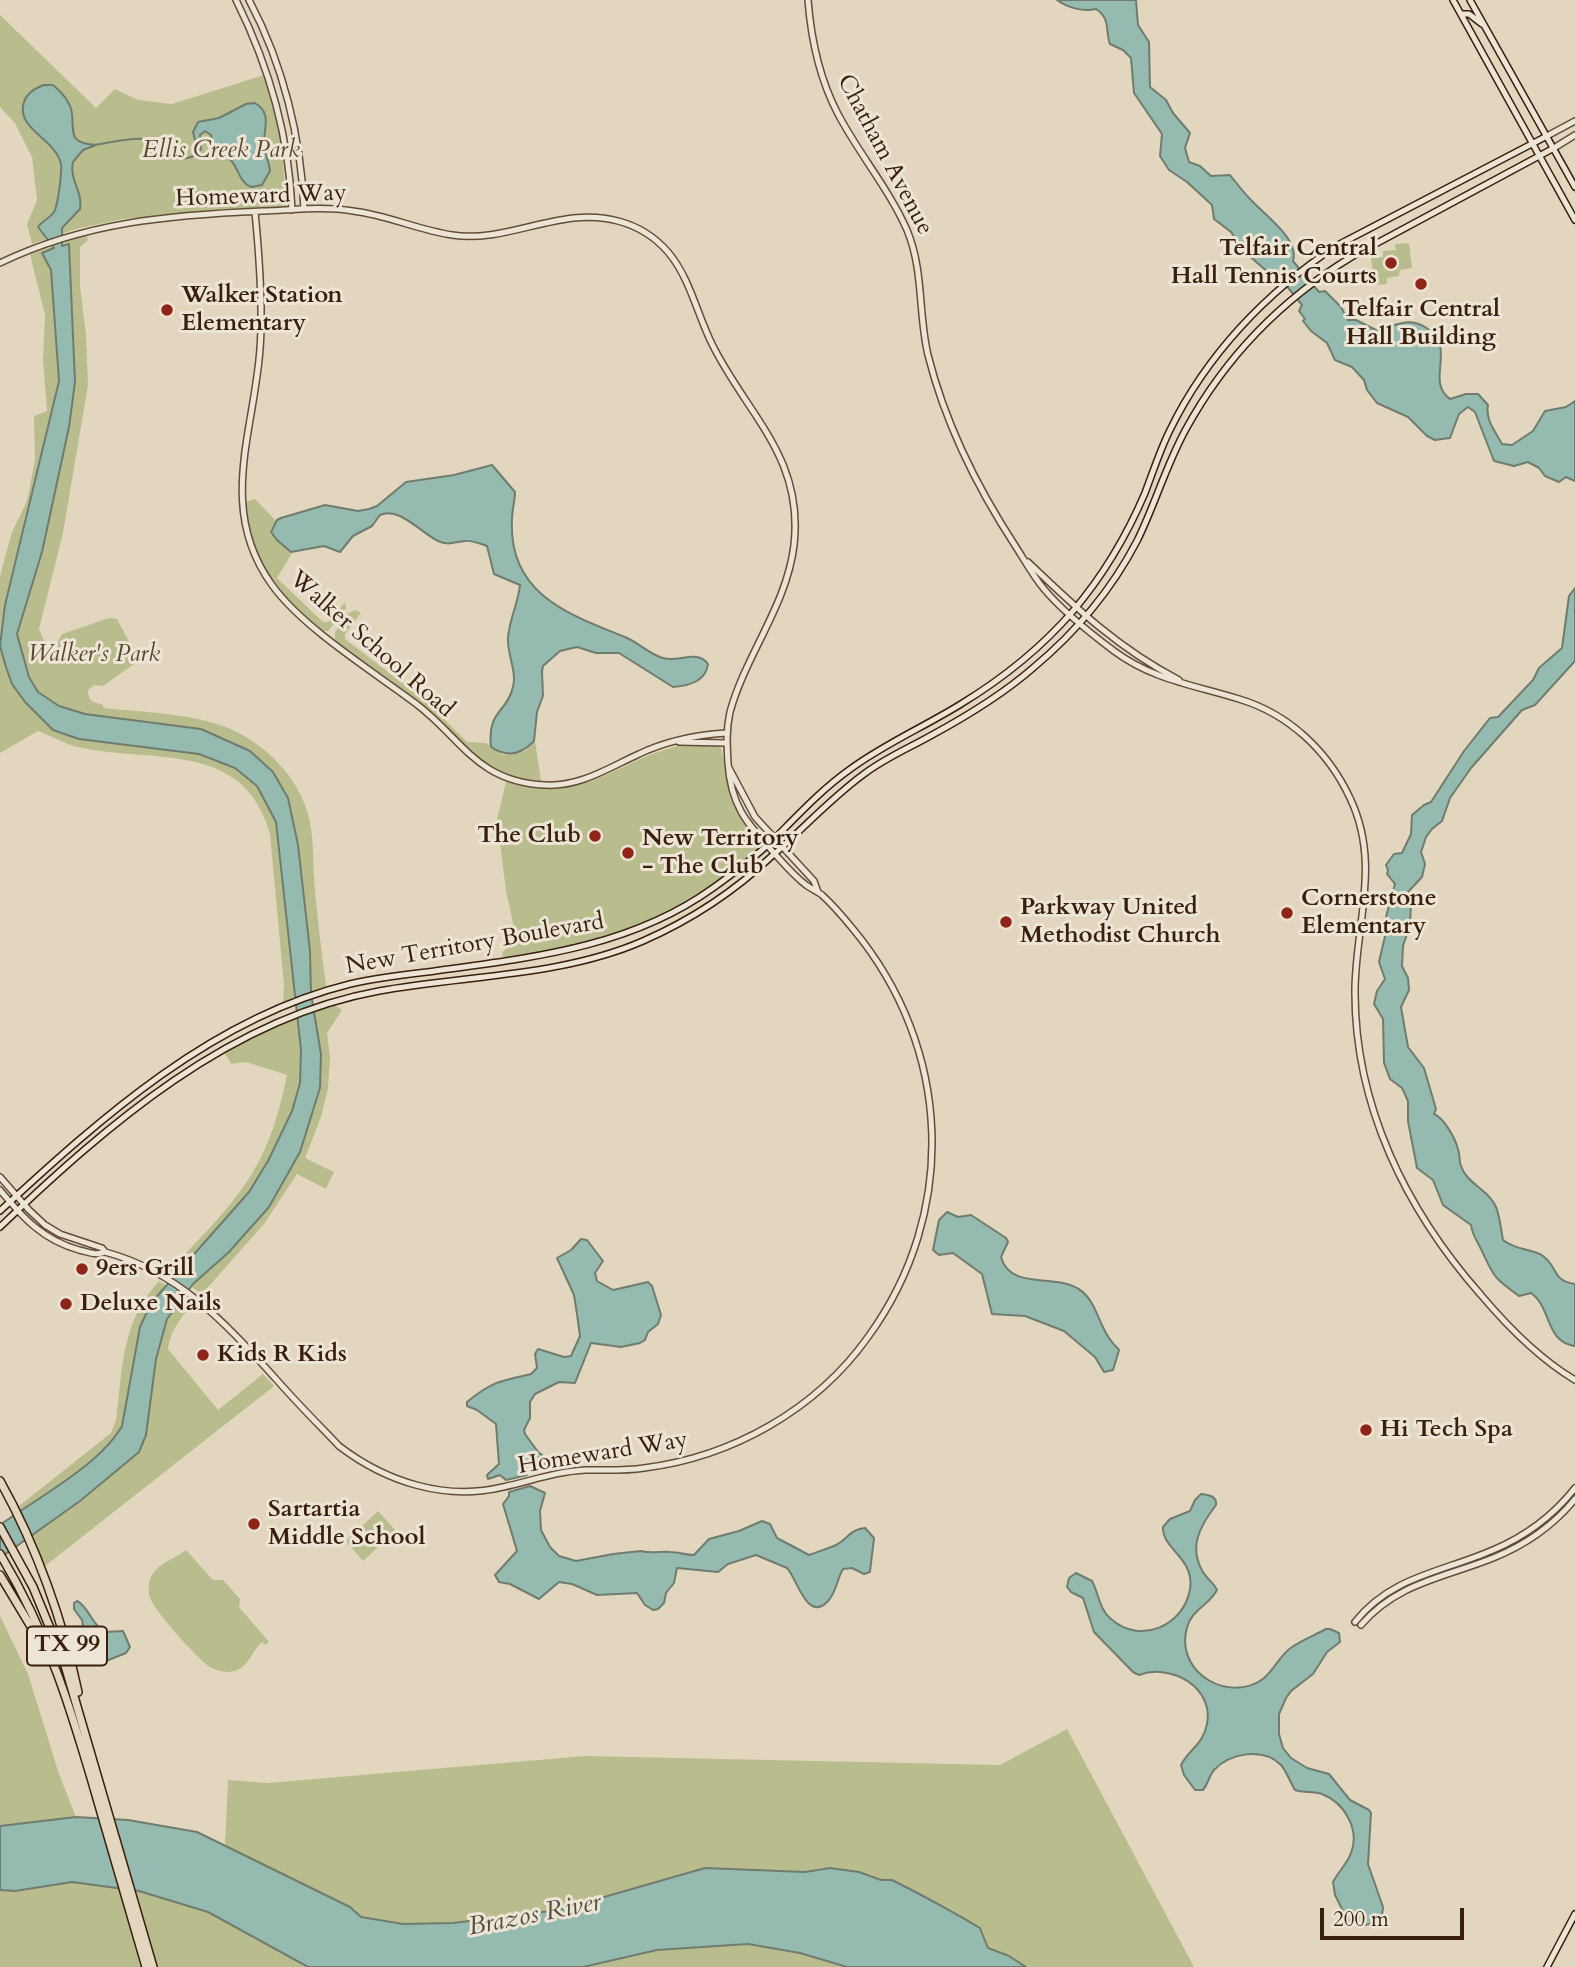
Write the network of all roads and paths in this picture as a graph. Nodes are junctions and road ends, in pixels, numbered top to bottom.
1 (236, 0) edge
2 (249, 0) edge
3 (808, 0) edge
4 (1453, 0) edge
5 (1470, 0) edge
6 (1461, 14) junction
7 (1485, 26) junction
8 (1575, 121) edge
9 (1575, 135) edge
10 (1547, 136) junction
11 (1533, 144) junction
12 (1554, 148) junction
13 (1539, 158) junction
14 (1575, 187) edge
15 (304, 209) junction
16 (292, 210) junction
17 (255, 212) junction
18 (1575, 220) edge
19 (0, 263) edge
20 (1022, 556) junction
21 (1109, 559) junction
22 (1115, 576) junction
23 (1076, 607) junction
24 (1070, 614) junction
25 (1086, 616) junction
26 (1080, 622) junction
27 (1188, 685) junction
28 (910, 732) junction
29 (726, 733) junction
30 (676, 742) junction
31 (726, 743) junction
32 (916, 743) junction
33 (729, 768) junction
34 (836, 780) junction
35 (844, 789) junction
36 (774, 839) junction
37 (767, 845) junction
38 (782, 847) junction
39 (775, 854) junction
40 (818, 892) junction
41 (660, 919) junction
42 (666, 930) junction
43 (0, 1177) edge
44 (0, 1190) edge
45 (16, 1196) junction
46 (10, 1202) junction
47 (24, 1205) junction
48 (17, 1210) junction
49 (0, 1212) edge
50 (0, 1227) edge
51 (75, 1239) junction
52 (72, 1248) junction
53 (105, 1252) junction
54 (1575, 1381) edge
55 (0, 1481) edge
56 (1575, 1488) edge
57 (1575, 1499) edge
58 (0, 1527) edge
59 (0, 1554) edge
60 (0, 1575) edge
61 (56, 1665) junction
62 (88, 1741) junction
63 (102, 1802) junction
64 (1575, 1914) edge
65 (146, 1967) edge
66 (153, 1967) edge
67 (1547, 1967) edge

1 - 16 street
2 - 15 street
3 - 20 street, Chatham Avenue
4 - 6 street
5 - 7 street
6 - 7 street
6 - 11 street
7 - 10 street
8 - 10 street, New Territory Boulevard
9 - 12 street, New Territory Boulevard
10 - 11 street, New Territory Boulevard
10 - 12 street
11 - 13 street
11 - 21 street, New Territory Boulevard
12 - 13 street, New Territory Boulevard
12 - 14 street
13 - 18 street
13 - 22 street, New Territory Boulevard
15 - 16 street, Homeward Way
15 - 29 street, Homeward Way
16 - 17 street, Homeward Way
17 - 19 street, Homeward Way
17 - 30 street, Walker School Road
20 - 23 street, Chatham Avenue
20 - 24 street, Chatham Avenue
21 - 22 street
21 - 23 street, New Territory Boulevard
22 - 25 street, New Territory Boulevard
23 - 24 street, New Territory Boulevard
23 - 25 street, Chatham Avenue
24 - 26 street, Chatham Avenue
24 - 28 street, New Territory Boulevard
25 - 26 street, New Territory Boulevard
25 - 27 street, Chatham Avenue
26 - 27 street, Chatham Avenue
26 - 32 street, New Territory Boulevard
27 - 54 street, Chatham Avenue
28 - 32 street
28 - 34 street, New Territory Boulevard
29 - 30 street, Walker School Road
29 - 31 street, Homeward Way
30 - 31 street, Walker School Road
31 - 33 street, Homeward Way
32 - 35 street, New Territory Boulevard
33 - 36 street, Homeward Way
33 - 37 street, Homeward Way
34 - 35 street
34 - 36 street, New Territory Boulevard
35 - 38 street, New Territory Boulevard
36 - 37 street, New Territory Boulevard
36 - 38 street, Homeward Way
37 - 39 street, Homeward Way
37 - 41 street, New Territory Boulevard
38 - 39 street, New Territory Boulevard
38 - 40 street, Homeward Way
39 - 40 street, Homeward Way
39 - 42 street, New Territory Boulevard
40 - 53 street, Homeward Way
41 - 42 street
41 - 45 street, New Territory Boulevard
42 - 47 street, New Territory Boulevard
43 - 45 street, Homeward Way
44 - 46 street, Homeward Way
45 - 46 street, New Territory Boulevard
45 - 47 street, Homeward Way
46 - 48 street, Homeward Way
46 - 49 street, New Territory Boulevard
47 - 48 street, New Territory Boulevard
47 - 51 street, Homeward Way
48 - 50 street, New Territory Boulevard
48 - 52 street, Homeward Way
51 - 52 street
51 - 53 street, Homeward Way
52 - 53 street, Homeward Way
55 - 62 highway, TX 99
56 - 57 street
58 - 62 highway
59 - 61 highway
60 - 61 highway, TX 99
61 - 63 highway, TX 99
62 - 63 highway, TX 99
63 - 65 highway, TX 99
63 - 66 highway, TX 99
64 - 67 street

